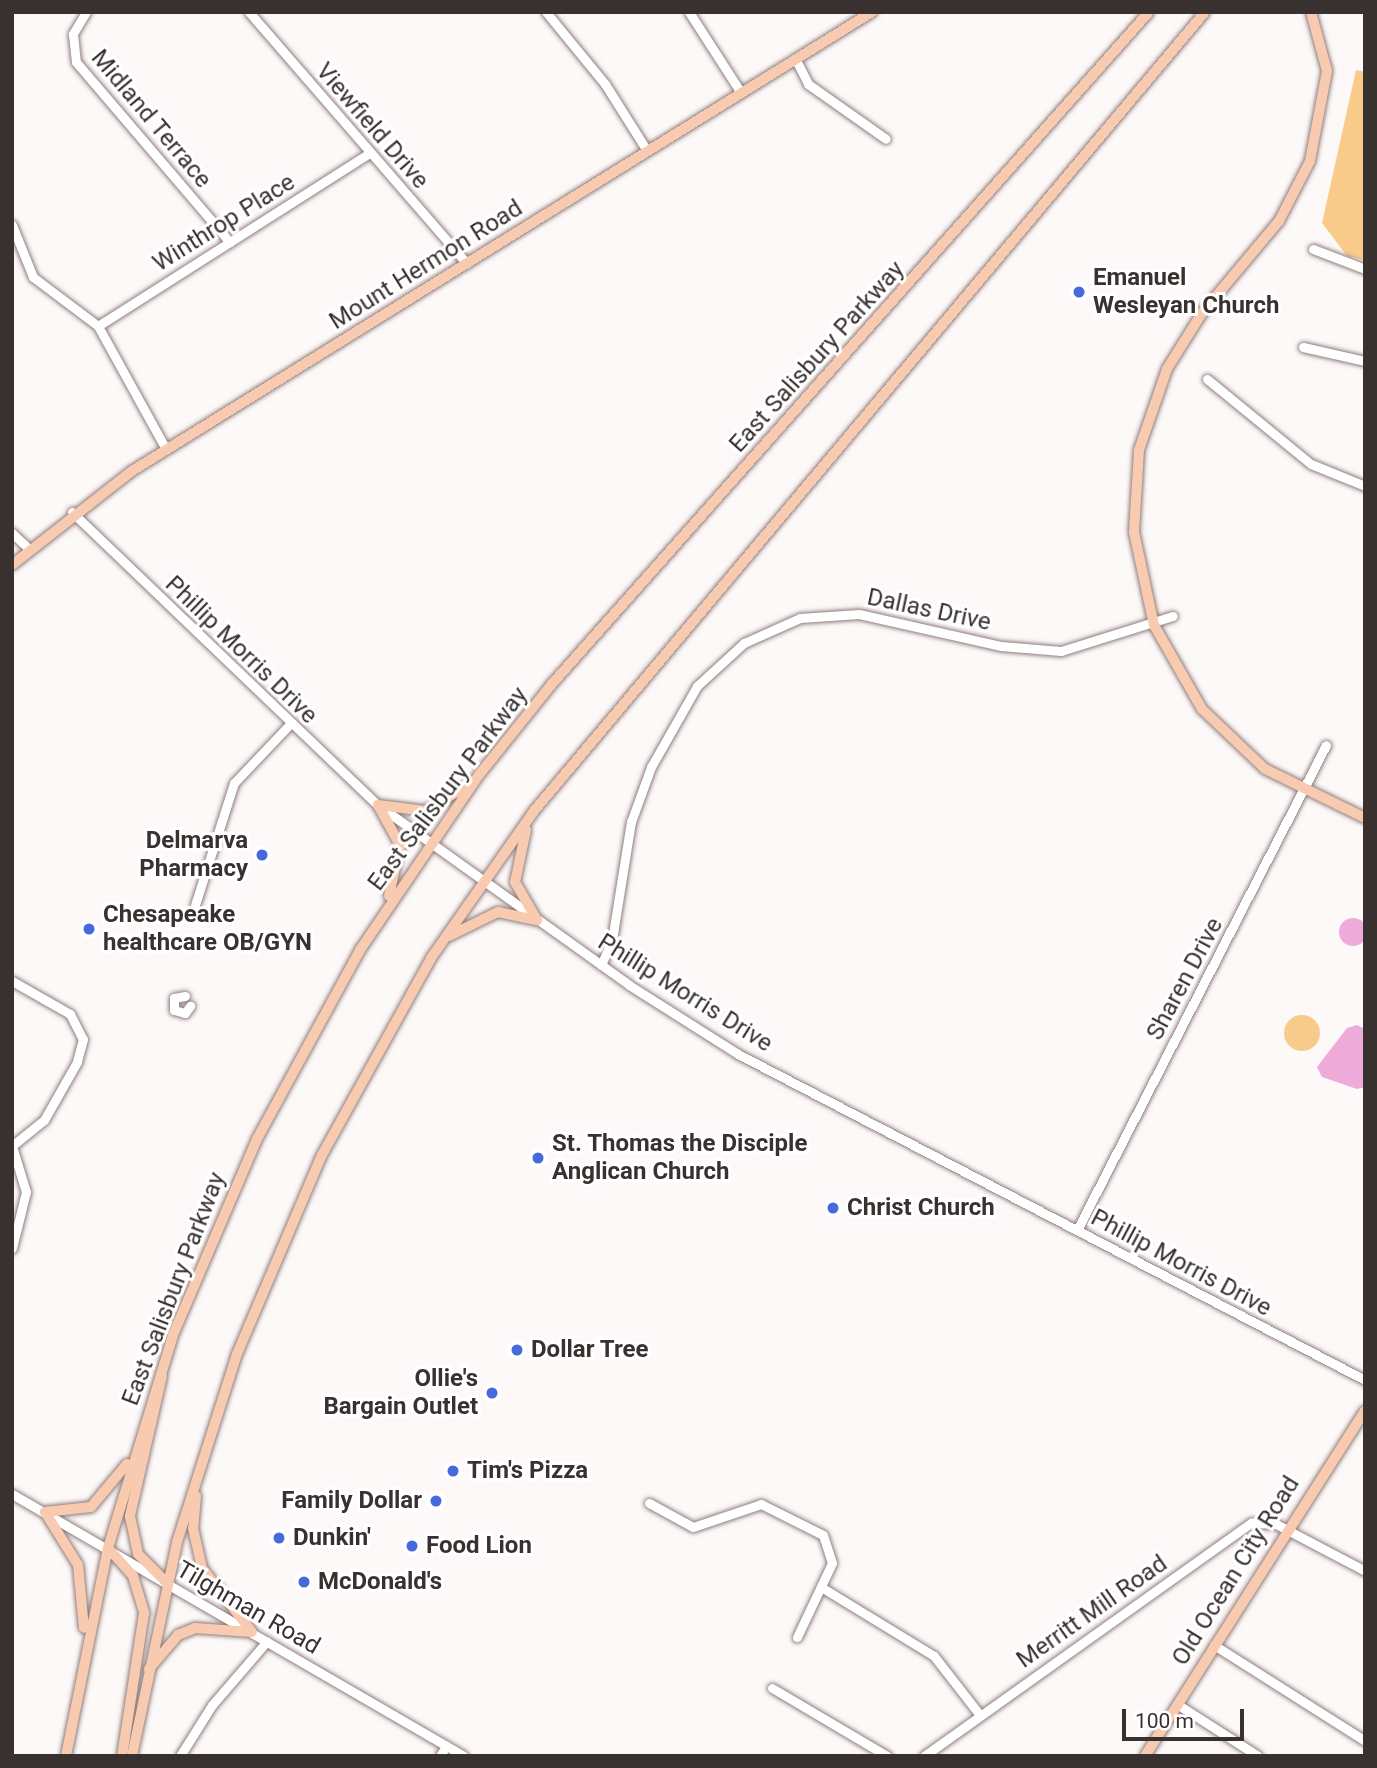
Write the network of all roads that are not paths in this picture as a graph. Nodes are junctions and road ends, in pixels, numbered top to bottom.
1 (86, 12) edge
2 (249, 12) edge
3 (546, 12) edge
4 (689, 12) edge
5 (872, 12) edge
6 (1149, 12) edge
7 (1198, 12) edge
8 (1205, 12) edge
9 (1311, 12) edge
10 (1185, 36) junction
11 (796, 60) junction
12 (740, 92) junction
13 (886, 139) dead end
14 (646, 149) junction
15 (370, 153) junction
16 (12, 225) edge
17 (230, 242) junction
18 (1313, 249) dead end
19 (467, 264) junction
20 (1365, 269) edge
21 (98, 326) junction
22 (1303, 347) dead end
23 (1365, 361) edge
24 (1207, 380) dead end
25 (166, 449) junction
26 (1365, 486) edge
27 (72, 512) junction
28 (12, 533) edge
29 (29, 549) junction
30 (12, 565) edge
31 (1173, 616) dead end
32 (1154, 625) junction
33 (290, 724) junction
34 (1326, 745) dead end
35 (479, 775) junction
36 (1303, 793) junction
37 (378, 805) junction
38 (534, 811) junction
39 (1365, 818) edge
40 (429, 844) junction
41 (481, 883) junction
42 (195, 905) dead end
43 (385, 909) junction
44 (537, 920) junction
45 (442, 942) junction
46 (601, 965) junction
47 (12, 981) edge
48 (185, 996) dead end
49 (190, 1006) dead end
50 (12, 1146) edge
51 (1077, 1230) junction
52 (12, 1248) edge
53 (162, 1369) junction
54 (1365, 1380) edge
55 (1365, 1411) edge
56 (138, 1443) junction
57 (197, 1473) junction
58 (12, 1494) edge
59 (649, 1503) dead end
60 (45, 1512) junction
61 (1286, 1529) junction
62 (108, 1548) junction
63 (1365, 1571) edge
64 (167, 1583) junction
65 (821, 1587) junction
66 (252, 1632) junction
67 (797, 1637) dead end
68 (267, 1641) junction
69 (1214, 1645) junction
70 (84, 1654) junction
71 (146, 1675) junction
72 (772, 1688) dead end
73 (1177, 1704) junction
74 (980, 1715) junction
75 (1365, 1741) edge
76 (446, 1746) junction
77 (66, 1756) edge
78 (122, 1756) edge
79 (132, 1756) edge
80 (180, 1756) edge
81 (440, 1756) edge
82 (464, 1756) edge
83 (887, 1756) edge
84 (925, 1756) edge
85 (1145, 1756) edge
86 (1258, 1756) edge

1 - 17 street, Midland Terrace
2 - 15 street, Viewfield Drive
3 - 14 street
4 - 12 street
5 - 11 main road, Mount Hermon Road
6 - 35 main road, East Salisbury Parkway
7 - 10 main road
8 - 10 main road
9 - 32 main road
10 - 38 main road
11 - 12 main road, Mount Hermon Road
11 - 13 street
12 - 14 main road, Mount Hermon Road
14 - 19 main road, Mount Hermon Road
15 - 17 street, Winthrop Place
15 - 19 street, Viewfield Drive
16 - 21 street
17 - 21 street, Winthrop Place
18 - 20 street
19 - 25 main road, Mount Hermon Road
21 - 25 street
22 - 23 street
24 - 26 street
25 - 27 main road, Mount Hermon Road
27 - 29 main road, Mount Hermon Road
27 - 33 street, Phillip Morris Drive
28 - 29 street
29 - 30 main road, Mount Hermon Road
31 - 32 street, Dallas Drive
32 - 36 main road
32 - 46 street, Dallas Drive
33 - 37 street, Phillip Morris Drive
33 - 42 street
34 - 36 street, Sharen Drive
35 - 37 main road
35 - 40 main road, East Salisbury Parkway
36 - 39 main road
36 - 51 street, Sharen Drive
37 - 40 street, Phillip Morris Drive
37 - 43 main road
38 - 41 main road
38 - 44 main road
40 - 41 street, Phillip Morris Drive
40 - 43 main road, East Salisbury Parkway
41 - 44 street, Phillip Morris Drive
41 - 45 main road
43 - 53 main road, East Salisbury Parkway
44 - 45 main road
44 - 46 street, Phillip Morris Drive
45 - 57 main road
46 - 51 street, Phillip Morris Drive
47 - 50 street
48 - 49 street
50 - 52 street
51 - 54 street, Phillip Morris Drive
53 - 56 main road, East Salisbury Parkway
53 - 64 main road
55 - 61 main road, Old Ocean City Road
56 - 60 main road
56 - 62 main road, East Salisbury Parkway
57 - 64 main road
57 - 66 main road
58 - 60 street, Tilghman Road
59 - 65 street
60 - 62 street, Tilghman Road
60 - 70 main road
61 - 63 street, Merritt Mill Road
61 - 69 main road, Old Ocean City Road
61 - 74 street, Merritt Mill Road
62 - 64 street, Tilghman Road
62 - 70 main road, East Salisbury Parkway
62 - 78 main road
64 - 66 street, Tilghman Road
64 - 71 main road
65 - 67 street
65 - 74 street
66 - 68 street, Tilghman Road
66 - 71 main road
68 - 76 street, Tilghman Road
68 - 80 street
69 - 73 main road, Old Ocean City Road
69 - 75 street
70 - 77 main road, East Salisbury Parkway
71 - 79 main road
72 - 83 street
73 - 85 main road, Old Ocean City Road
73 - 86 street
74 - 84 street, Merritt Mill Road
76 - 81 street
76 - 82 street, Tilghman Road

